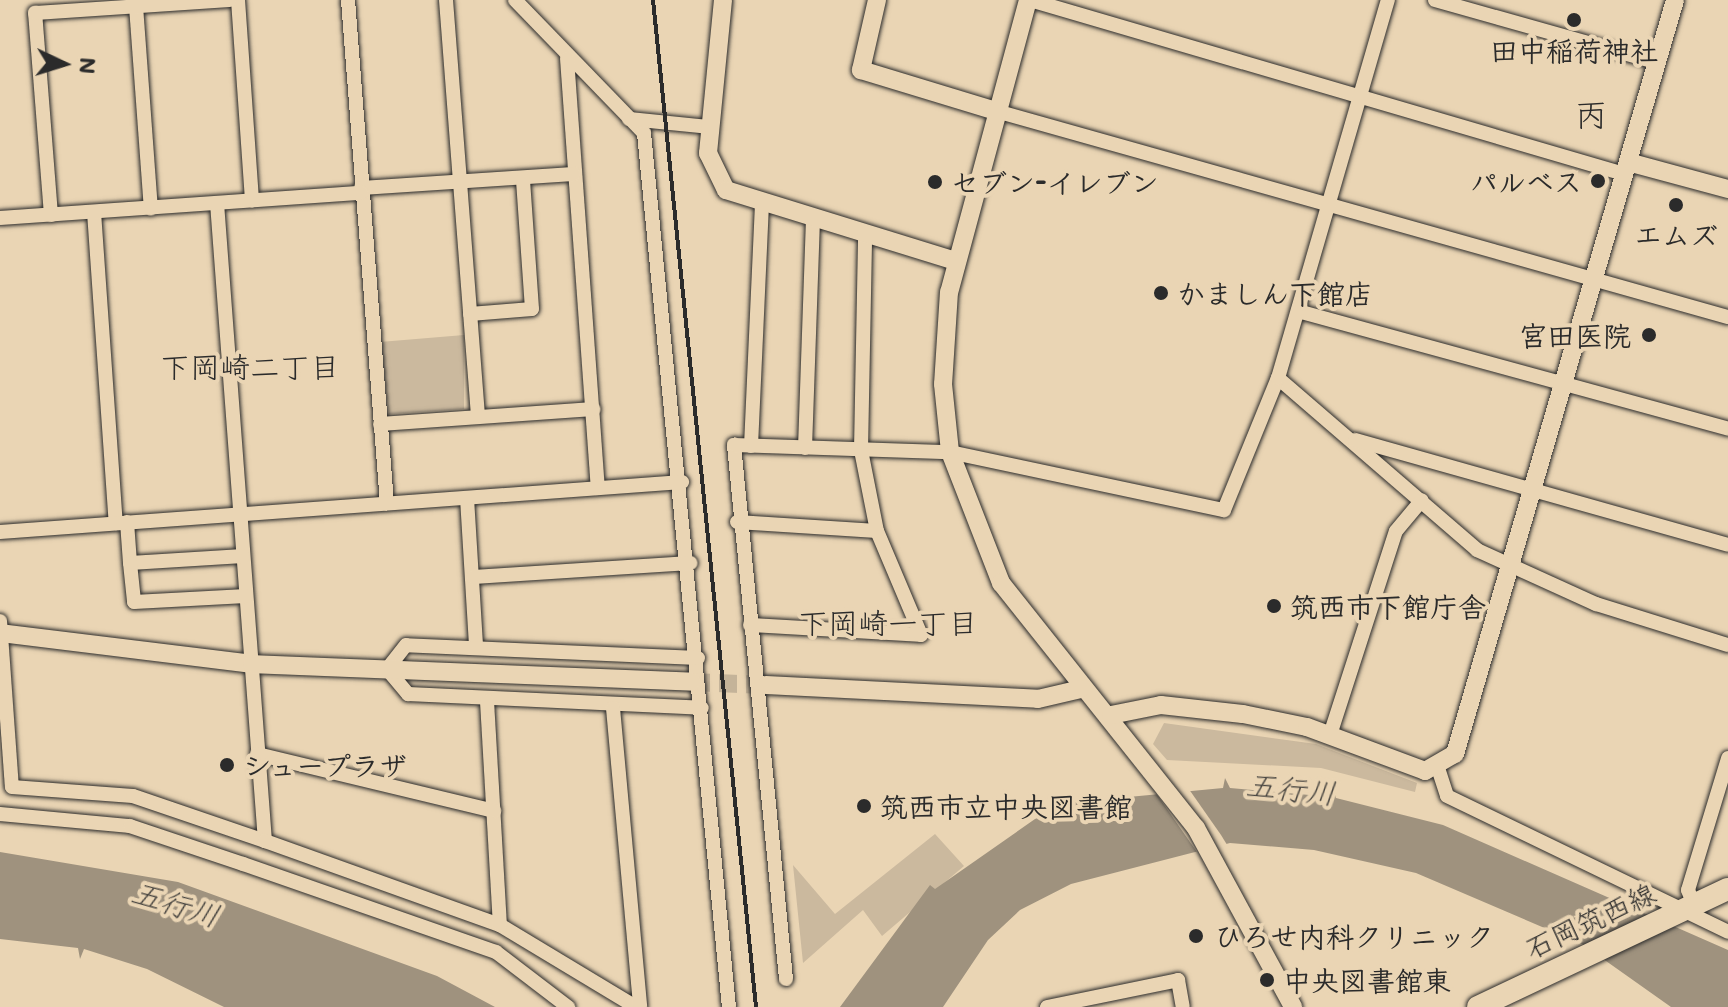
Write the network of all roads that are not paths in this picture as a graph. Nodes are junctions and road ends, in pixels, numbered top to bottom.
1 (230, 0) edge
2 (238, 0) edge
3 (348, 0) edge
4 (446, 0) edge
5 (515, 0) edge
6 (723, 0) edge
7 (877, 0) edge
8 (1029, 0) edge
9 (1388, 0) edge
10 (1435, 0) edge
11 (1675, 0) edge
12 (136, 6) junction
13 (35, 7) edge
14 (567, 58) junction
15 (1656, 62) junction
16 (1361, 96) junction
17 (996, 111) junction
18 (629, 119) junction
19 (709, 127) junction
20 (1626, 168) junction
21 (574, 174) junction
22 (523, 179) junction
23 (460, 182) junction
24 (1728, 189) edge
25 (361, 191) junction
26 (252, 201) junction
27 (217, 203) junction
28 (1329, 204) junction
29 (762, 207) junction
30 (151, 208) junction
31 (94, 212) junction
32 (51, 215) junction
33 (0, 218) edge
34 (813, 222) junction
35 (865, 237) junction
36 (956, 261) junction
37 (1595, 278) junction
38 (1298, 311) junction
39 (470, 314) junction
40 (1728, 317) edge
41 (1278, 378) junction
42 (1564, 386) junction
43 (593, 409) junction
44 (478, 417) junction
45 (380, 424) junction
46 (1728, 429) edge
47 (1350, 439) junction
48 (751, 446) junction
49 (805, 448) junction
50 (861, 450) junction
51 (950, 452) junction
52 (682, 482) junction
53 (598, 488) junction
54 (1533, 491) junction
55 (467, 498) junction
56 (1422, 500) junction
57 (387, 503) junction
58 (240, 514) junction
59 (121, 522) junction
60 (737, 522) junction
61 (877, 531) junction
62 (0, 532) edge
63 (1728, 545) edge
64 (243, 556) junction
65 (130, 563) junction
66 (691, 563) junction
67 (1512, 566) junction
68 (473, 577) junction
69 (246, 596) junction
70 (0, 621) edge
71 (750, 625) junction
72 (0, 634) edge
73 (476, 645) junction
74 (1728, 645) edge
75 (698, 658) junction
76 (252, 664) junction
77 (387, 669) junction
78 (692, 682) tunnel mouth
79 (766, 685) tunnel mouth
80 (1081, 689) junction
81 (487, 701) junction
82 (613, 708) junction
83 (702, 708) junction
84 (1111, 715) junction
85 (1330, 735) junction
86 (257, 754) junction
87 (1728, 758) edge
88 (1438, 768) junction
89 (494, 811) junction
90 (0, 814) edge
91 (251, 848) junction
92 (1728, 889) edge
93 (1684, 909) junction
94 (506, 928) junction
95 (1728, 932) edge
96 (499, 954) junction
97 (786, 979) dead end
98 (568, 1007) edge
99 (638, 1007) edge
100 (729, 1007) edge
101 (1047, 1007) edge
102 (1183, 1007) edge
103 (1293, 1007) edge
104 (1478, 1007) edge

1 - 12 street
2 - 26 street
3 - 25 street
4 - 23 street
5 - 14 street
6 - 19 street
7 - 17 street
8 - 16 street
8 - 17 street
9 - 16 street
10 - 15 street
11 - 15 street
12 - 13 street
12 - 30 street
13 - 32 street
14 - 18 street
14 - 21 street
15 - 20 street
16 - 20 street
16 - 28 street
17 - 28 street
17 - 36 street
18 - 19 street
18 - 52 street
19 - 29 street
20 - 24 street
20 - 37 street
21 - 22 street
21 - 43 street
22 - 23 street
22 - 39 street
23 - 25 street
23 - 39 street
25 - 26 street
25 - 45 street
26 - 27 street
27 - 30 street
27 - 58 street
28 - 37 street
28 - 38 street
29 - 34 street
29 - 48 street
30 - 31 street
31 - 32 street
31 - 59 street
32 - 33 street
34 - 35 street
34 - 49 street
35 - 36 street
35 - 50 street
36 - 51 street
37 - 40 street
37 - 42 street
38 - 41 street
38 - 42 street
39 - 44 street
41 - 47 street
41 - 51 street
42 - 46 street
42 - 54 street
43 - 44 street
43 - 53 street
44 - 45 street
45 - 57 street
47 - 54 street
47 - 56 street
48 - 49 street
48 - 60 street
49 - 50 street
50 - 51 street
50 - 61 street
51 - 80 street
52 - 53 street
52 - 66 street
53 - 55 street
54 - 63 street
54 - 67 street
55 - 57 street
55 - 68 street
56 - 67 street
56 - 85 street
57 - 58 street
58 - 59 street
58 - 64 street
59 - 62 street
59 - 65 street
60 - 61 street
60 - 71 street
61 - 71 street
64 - 65 street
64 - 69 street
65 - 69 street
66 - 68 street
66 - 75 street
67 - 74 street
67 - 88 street
68 - 73 street
69 - 76 street
70 - 72 street
71 - 97 street
72 - 76 street
72 - 91 street
73 - 75 street
73 - 77 street
75 - 83 street
76 - 77 street
76 - 86 street
77 - 78 street
77 - 81 street
79 - 80 street
80 - 84 street
81 - 82 street
81 - 89 street
82 - 83 street
82 - 99 street
83 - 100 street
84 - 85 street
84 - 103 street
85 - 88 street
86 - 89 street
86 - 91 street
87 - 93 street
88 - 93 street
89 - 94 street
90 - 91 street
91 - 94 street
91 - 96 street
92 - 93 main road, 石岡筑西線
93 - 95 street
93 - 104 main road, 石岡筑西線
94 - 96 street
94 - 99 street
96 - 98 street
101 - 102 street

